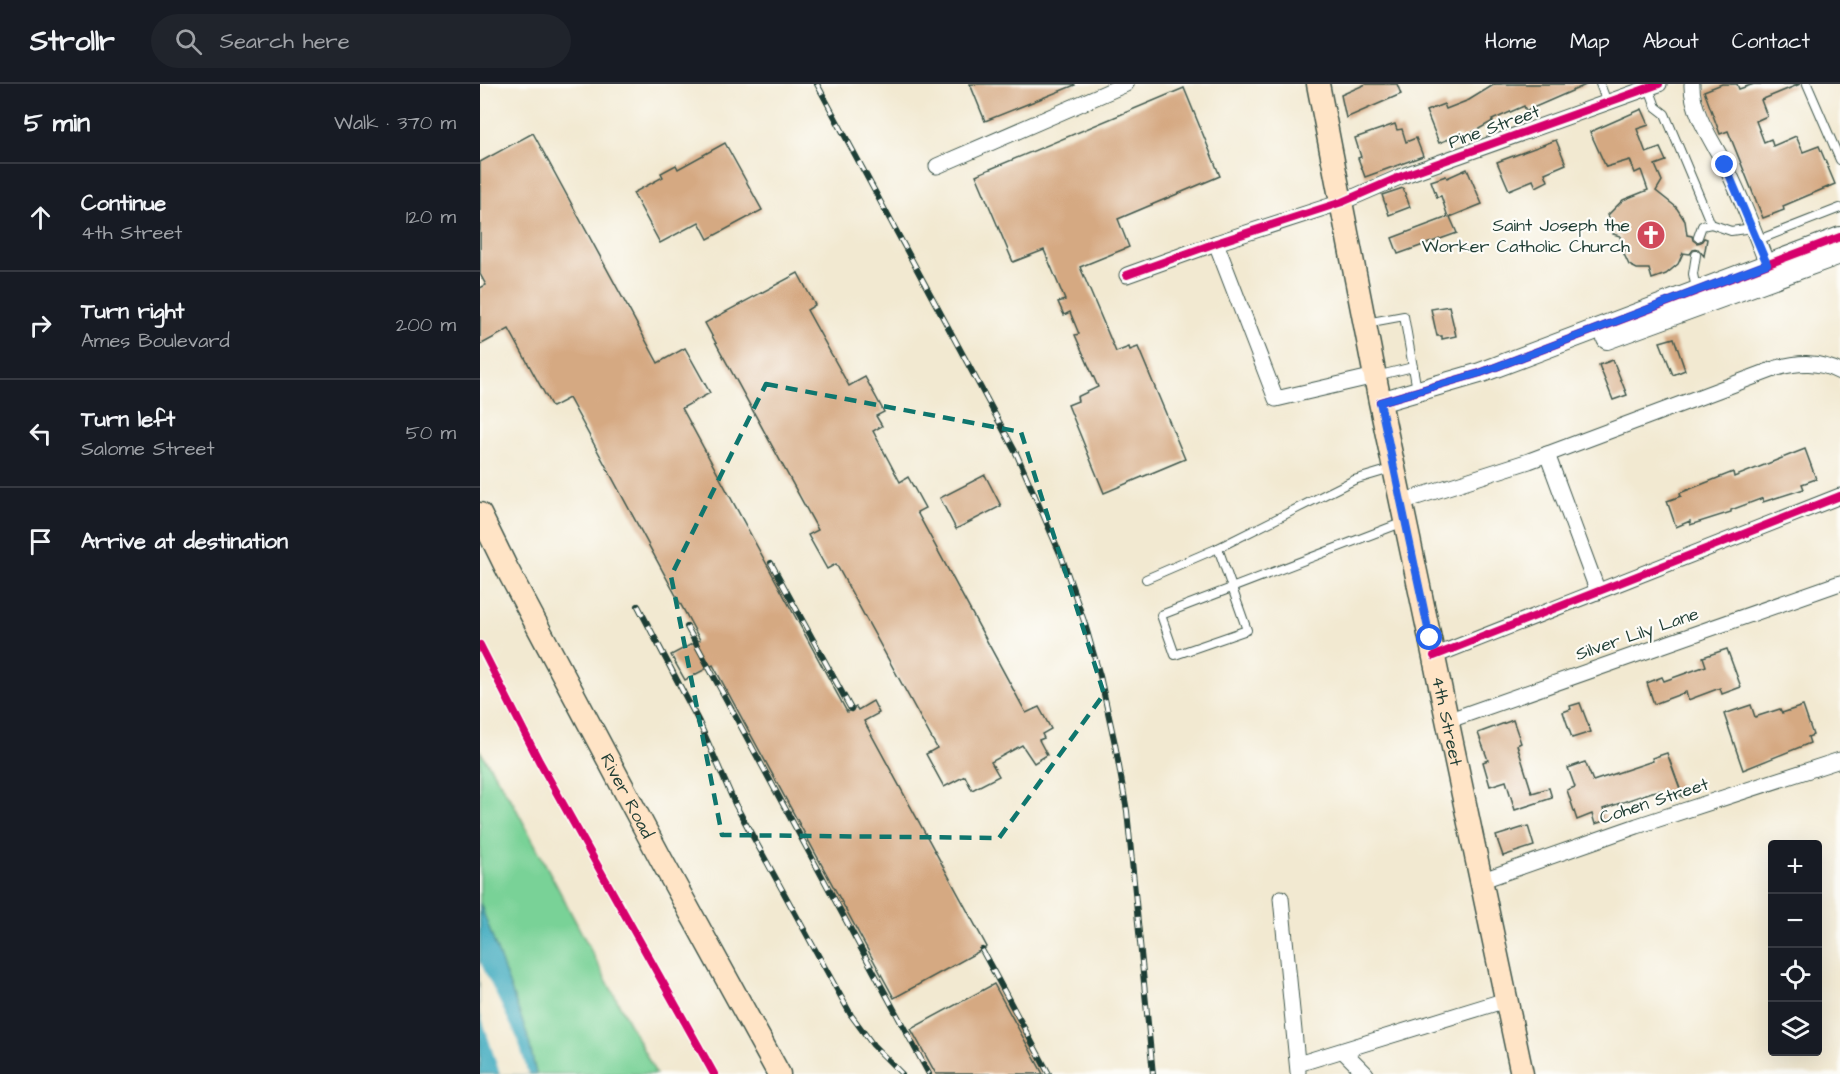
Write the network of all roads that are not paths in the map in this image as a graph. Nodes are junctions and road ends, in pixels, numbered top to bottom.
1 (1126, 84) edge
2 (1318, 84) edge
3 (1600, 84) edge
4 (1692, 84) edge
5 (1807, 84) edge
6 (1654, 86) edge
7 (1607, 102) junction
8 (1840, 160) edge
9 (937, 166) dead end
10 (1342, 202) junction
11 (1840, 208) edge
12 (1711, 224) junction
13 (1755, 234) junction
14 (1698, 237) dead end
15 (1840, 237) edge
16 (1216, 243) junction
17 (1840, 254) edge
18 (1696, 255) dead end
19 (1767, 264) junction
20 (1127, 275) dead end
21 (1696, 291) junction
22 (1365, 323) junction
23 (1413, 367) junction
24 (1840, 372) edge
25 (1375, 376) junction
26 (1417, 391) junction
27 (1381, 408) junction
28 (1547, 454) junction
29 (1394, 468) junction
30 (1840, 496) edge
31 (1403, 512) junction
32 (480, 514) edge
33 (1218, 548) junction
34 (1146, 579) dead end
35 (1840, 583) edge
36 (1233, 588) junction
37 (1598, 592) junction
38 (1434, 656) junction
39 (1447, 721) junction
40 (1840, 760) edge
41 (1480, 881) junction
42 (1281, 898) dead end
43 (1506, 1000) junction
44 (1343, 1051) junction
45 (1298, 1069) edge
46 (779, 1074) edge
47 (1366, 1074) edge
48 (1522, 1074) edge

1 - 9 street
2 - 10 main road, 4th Street
3 - 7 lane
4 - 13 street
5 - 8 lane
6 - 7 street, Pine Street
6 - 12 lane
7 - 10 street, Pine Street
10 - 16 street, Pine Street
10 - 22 main road, 4th Street
11 - 13 lane
12 - 13 lane
12 - 14 lane
13 - 19 street
15 - 19 street
16 - 20 street, Pine Street
16 - 25 street
17 - 27 street
18 - 21 lane
19 - 21 street
21 - 26 street
22 - 23 lane
22 - 25 main road, 4th Street
23 - 25 lane
23 - 26 lane
24 - 28 street
25 - 27 main road, 4th Street
26 - 27 street
27 - 29 main road, 4th Street
28 - 31 street
28 - 37 street
29 - 31 main road, 4th Street
29 - 33 lane
30 - 37 street
31 - 36 lane
31 - 38 main road, 4th Street
32 - 46 main road, River Road
33 - 34 lane
33 - 36 lane
35 - 39 street, Silver Lily Lane
36 - 36 lane
37 - 38 street
38 - 39 main road, 4th Street
39 - 41 main road, 4th Street
40 - 41 street, Cohen Street
41 - 43 main road, 4th Street
42 - 45 street
43 - 44 street
43 - 48 main road, 4th Street
44 - 45 street
44 - 47 street

